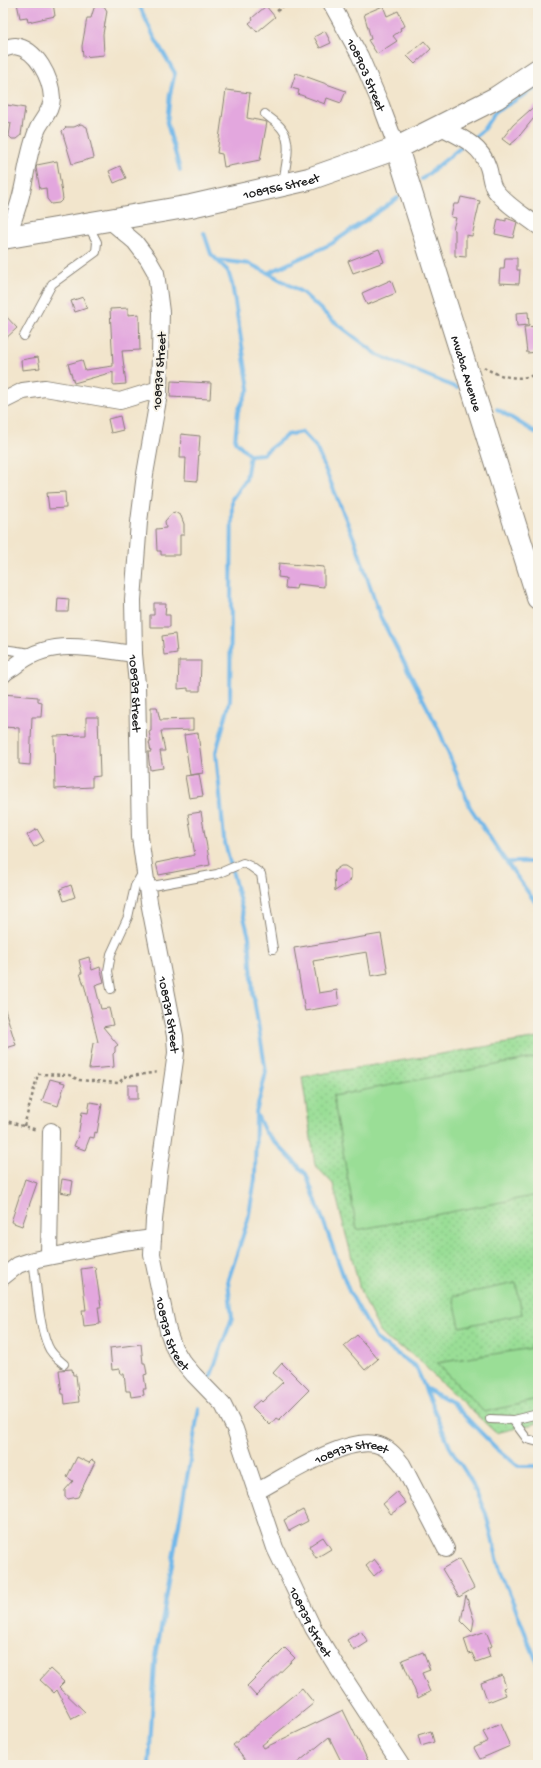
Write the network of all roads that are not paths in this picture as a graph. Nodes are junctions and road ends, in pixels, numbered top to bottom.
1 (331, 3) edge
2 (3, 49) edge
3 (538, 70) edge
4 (265, 114) dead end
5 (439, 126) junction
6 (397, 148) junction
7 (283, 186) junction
8 (109, 220) junction
9 (88, 224) junction
10 (538, 226) edge
11 (5, 238) edge
12 (24, 336) dead end
13 (159, 389) junction
14 (3, 401) edge
15 (538, 598) edge
16 (3, 649) edge
17 (34, 653) junction
18 (134, 654) junction
19 (3, 675) edge
20 (144, 870) junction
21 (147, 887) junction
22 (273, 949) dead end
23 (111, 989) dead end
24 (51, 1131) road end
25 (152, 1238) junction
26 (49, 1256) junction
27 (33, 1260) junction
28 (3, 1277) edge
29 (64, 1364) dead end
30 (538, 1414) edge
31 (490, 1419) dead end
32 (513, 1420) junction
33 (538, 1442) edge
34 (256, 1492) junction
35 (446, 1549) dead end
36 (401, 1765) edge

1 - 6 street, 108903 Street
2 - 11 street
3 - 5 street, 108956 Street
4 - 7 lane
5 - 6 street, 108956 Street
5 - 10 street
6 - 7 street, 108956 Street
6 - 15 street, Mvaba Avenue
7 - 8 street, 108956 Street
8 - 9 street, 108956 Street
8 - 13 street, 108939 Street
9 - 11 street, 108956 Street
9 - 12 lane
13 - 14 street
13 - 18 street, 108939 Street
16 - 17 lane
17 - 18 street
17 - 19 street
18 - 20 street, 108939 Street
20 - 21 street, 108939 Street
20 - 23 lane
21 - 22 lane
21 - 25 street, 108939 Street
24 - 26 street
25 - 26 street
25 - 34 street, 108939 Street
26 - 27 street
27 - 28 street
27 - 29 lane
30 - 32 lane
31 - 32 lane
32 - 33 lane
34 - 35 street, 108937 Street
34 - 36 street, 108939 Street

